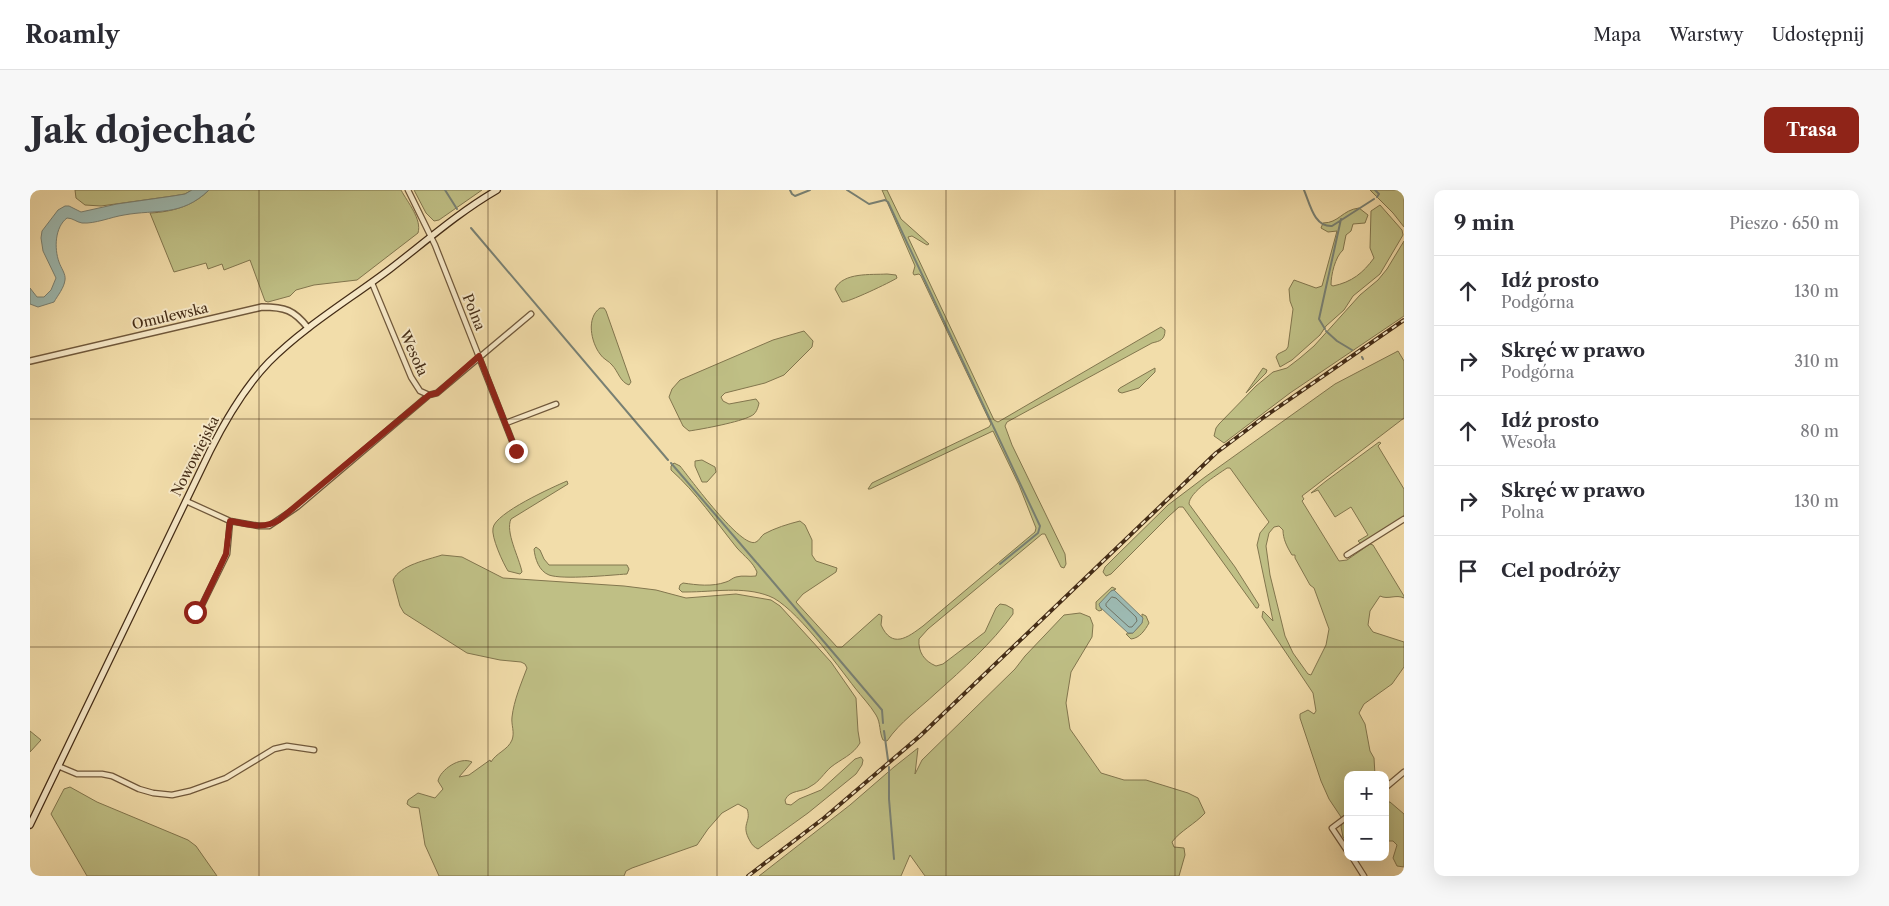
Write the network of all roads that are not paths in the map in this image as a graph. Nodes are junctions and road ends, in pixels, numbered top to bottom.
1 (408, 190) edge
2 (498, 190) edge
3 (432, 237) junction
4 (372, 283) junction
5 (531, 314) dead end
6 (308, 328) junction
7 (479, 356) junction
8 (30, 361) edge
9 (429, 395) junction
10 (556, 404) dead end
11 (506, 423) junction
12 (516, 451) dead end
13 (186, 501) junction
14 (1404, 519) edge
15 (230, 521) junction
16 (1347, 555) dead end
17 (190, 615) dead end
18 (314, 750) dead end
19 (58, 766) junction
20 (1404, 772) edge
21 (1389, 785) edge
22 (1344, 819) edge
23 (30, 825) edge
24 (1344, 846) edge
25 (1355, 861) edge
26 (1364, 876) edge

1 - 3 street, Polna
2 - 3 main road, Nowowiejska
3 - 4 main road, Nowowiejska
3 - 7 street, Polna
4 - 6 main road, Nowowiejska
4 - 9 street, Wesoła
5 - 7 street, Wesoła
6 - 8 street, Omulewska
6 - 13 main road, Nowowiejska
7 - 9 street, Wesoła
7 - 11 street, Polna
9 - 15 street
10 - 11 street
11 - 12 street, Polna
13 - 15 street
13 - 19 main road, Nowowiejska
14 - 16 street
15 - 17 street
18 - 19 street
19 - 23 main road, Nowowiejska
20 - 21 street
22 - 24 street
25 - 26 street

